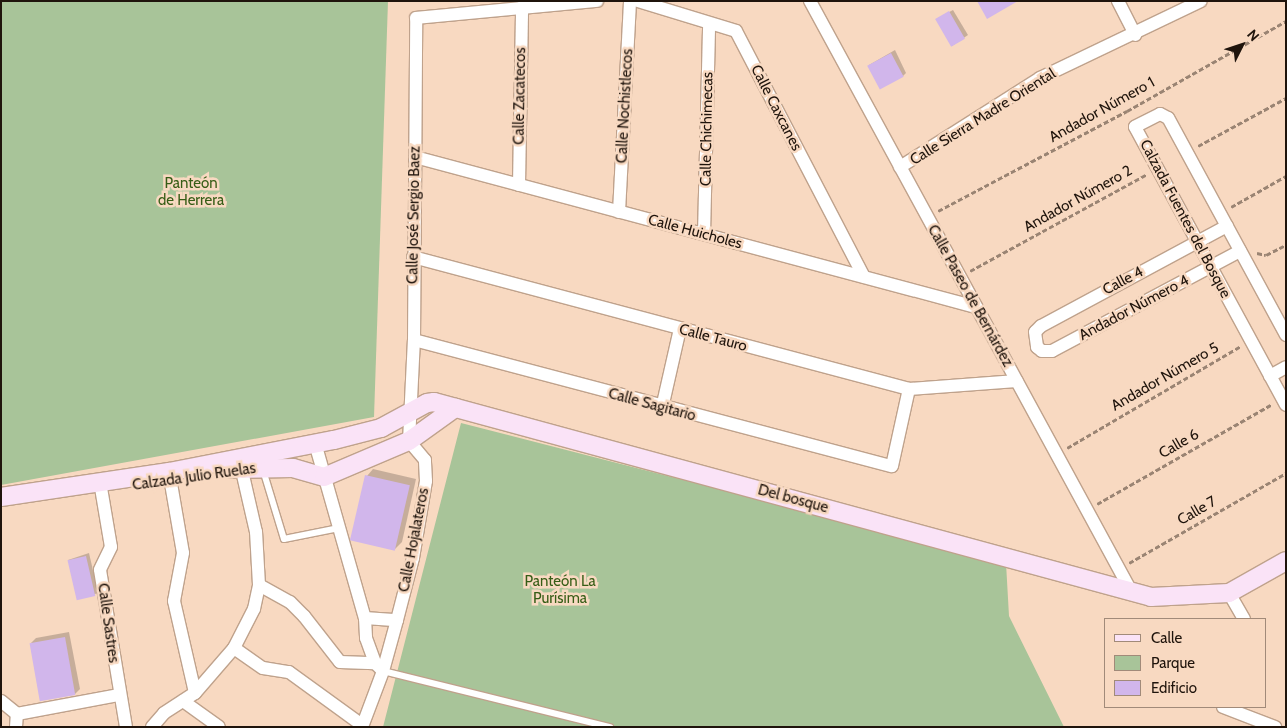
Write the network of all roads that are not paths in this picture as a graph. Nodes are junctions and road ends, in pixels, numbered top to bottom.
1 (597, 1) edge
2 (630, 1) edge
3 (638, 1) edge
4 (810, 1) edge
5 (1118, 1) edge
6 (1201, 1) edge
7 (522, 7) junction
8 (709, 24) junction
9 (1134, 34) junction
10 (415, 157) junction
11 (900, 168) junction
12 (519, 185) junction
13 (620, 212) junction
14 (1227, 226) junction
15 (704, 234) junction
16 (1197, 242) junction
17 (1240, 251) junction
18 (413, 257) junction
19 (1211, 267) junction
20 (864, 276) junction
21 (976, 306) junction
22 (680, 329) junction
23 (1286, 335) edge
24 (414, 340) junction
25 (1037, 347) joint
26 (1286, 367) edge
27 (1270, 376) junction
28 (1017, 381) junction
29 (909, 389) junction
30 (1284, 402) edge
31 (455, 408) junction
32 (662, 408) junction
33 (409, 412) junction
34 (409, 441) junction
35 (315, 443) junction
36 (260, 461) junction
37 (240, 463) junction
38 (170, 476) junction
39 (324, 477) junction
40 (101, 487) junction
41 (1, 497) edge
42 (1, 507) edge
43 (339, 528) junction
44 (1286, 561) edge
45 (259, 585) junction
46 (1131, 591) junction
47 (1229, 593) junction
48 (365, 618) junction
49 (1243, 618) edge
50 (397, 620) junction
51 (234, 648) junction
52 (379, 667) junction
53 (195, 692) junction
54 (119, 695) junction
55 (1, 701) edge
56 (183, 701) junction
57 (1230, 708) edge
58 (17, 714) junction
59 (362, 726) edge
60 (16, 727) edge
61 (126, 727) edge
62 (152, 727) edge
63 (219, 727) edge
64 (610, 727) edge
65 (1275, 727) edge

1 - 7 street
2 - 13 street, Calle Nochistlecos
3 - 8 street, Calle Caxcanes
4 - 11 street, Calle Paseo de Bernárdez
5 - 9 street
6 - 9 street, Calle Sierra Madre Oriental
7 - 10 street, Calle José Sergio Baez
7 - 12 street, Calle Zacatecos
8 - 15 street, Calle Chichimecas
8 - 20 street, Calle Caxcanes
9 - 11 street, Calle Sierra Madre Oriental
10 - 12 street, Calle Huicholes
10 - 18 street, Calle José Sergio Baez
11 - 21 street, Calle Paseo de Bernárdez
12 - 13 street, Calle Huicholes
13 - 15 street, Calle Huicholes
14 - 16 street, Calle 4
14 - 16 street, Calzada Fuentes del Bosque
14 - 17 street, Calzada Fuentes del Bosque
15 - 20 street, Calle Huicholes
16 - 19 street, Calzada Fuentes del Bosque
16 - 25 street, Calle 4
17 - 19 street, Andador Número 4
17 - 23 street, Calzada Fuentes del Bosque
18 - 22 street, Calle Tauro
18 - 24 street, Calle José Sergio Baez
19 - 25 street, Andador Número 4
19 - 27 street, Calzada Fuentes del Bosque
20 - 21 street, Calle Huicholes
21 - 28 street, Calle Paseo de Bernárdez
22 - 29 street, Calle Tauro
22 - 32 street
24 - 32 street, Calle Sagitario
24 - 33 street, Calle José Sergio Baez
26 - 27 street
27 - 30 street, Calzada Fuentes del Bosque
28 - 29 street, Calle Tauro
28 - 46 street, Calle Paseo de Bernárdez
29 - 32 street, Calle Sagitario
31 - 33 main road, Del bosque
31 - 34 main road
31 - 46 main road, Del bosque
33 - 34 street
33 - 35 main road, Calzada Julio Ruelas
34 - 39 main road
34 - 50 street, Calle Hojalateros
35 - 36 main road, Calzada Julio Ruelas
35 - 39 street
36 - 37 main road, Calzada Julio Ruelas
36 - 39 main road, Calzada Julio Ruelas
36 - 43 lane
37 - 38 main road, Calzada Julio Ruelas
37 - 45 street
38 - 40 main road, Calzada Julio Ruelas
38 - 53 street
39 - 43 street
40 - 41 main road, Calzada Julio Ruelas
40 - 42 main road, Calzada Julio Ruelas
40 - 54 street, Calle Sastres
43 - 48 street
44 - 47 main road
45 - 51 street
45 - 52 street
46 - 47 main road, Del bosque
47 - 49 street
48 - 50 street
48 - 52 street
50 - 52 street, Calle Hojalateros
51 - 53 street
51 - 59 street
52 - 59 street, Calle Hojalateros
52 - 64 lane
53 - 56 street
54 - 58 street
54 - 61 street, Calle Sastres
55 - 58 street
56 - 62 street
56 - 63 street
57 - 65 street
58 - 60 street

